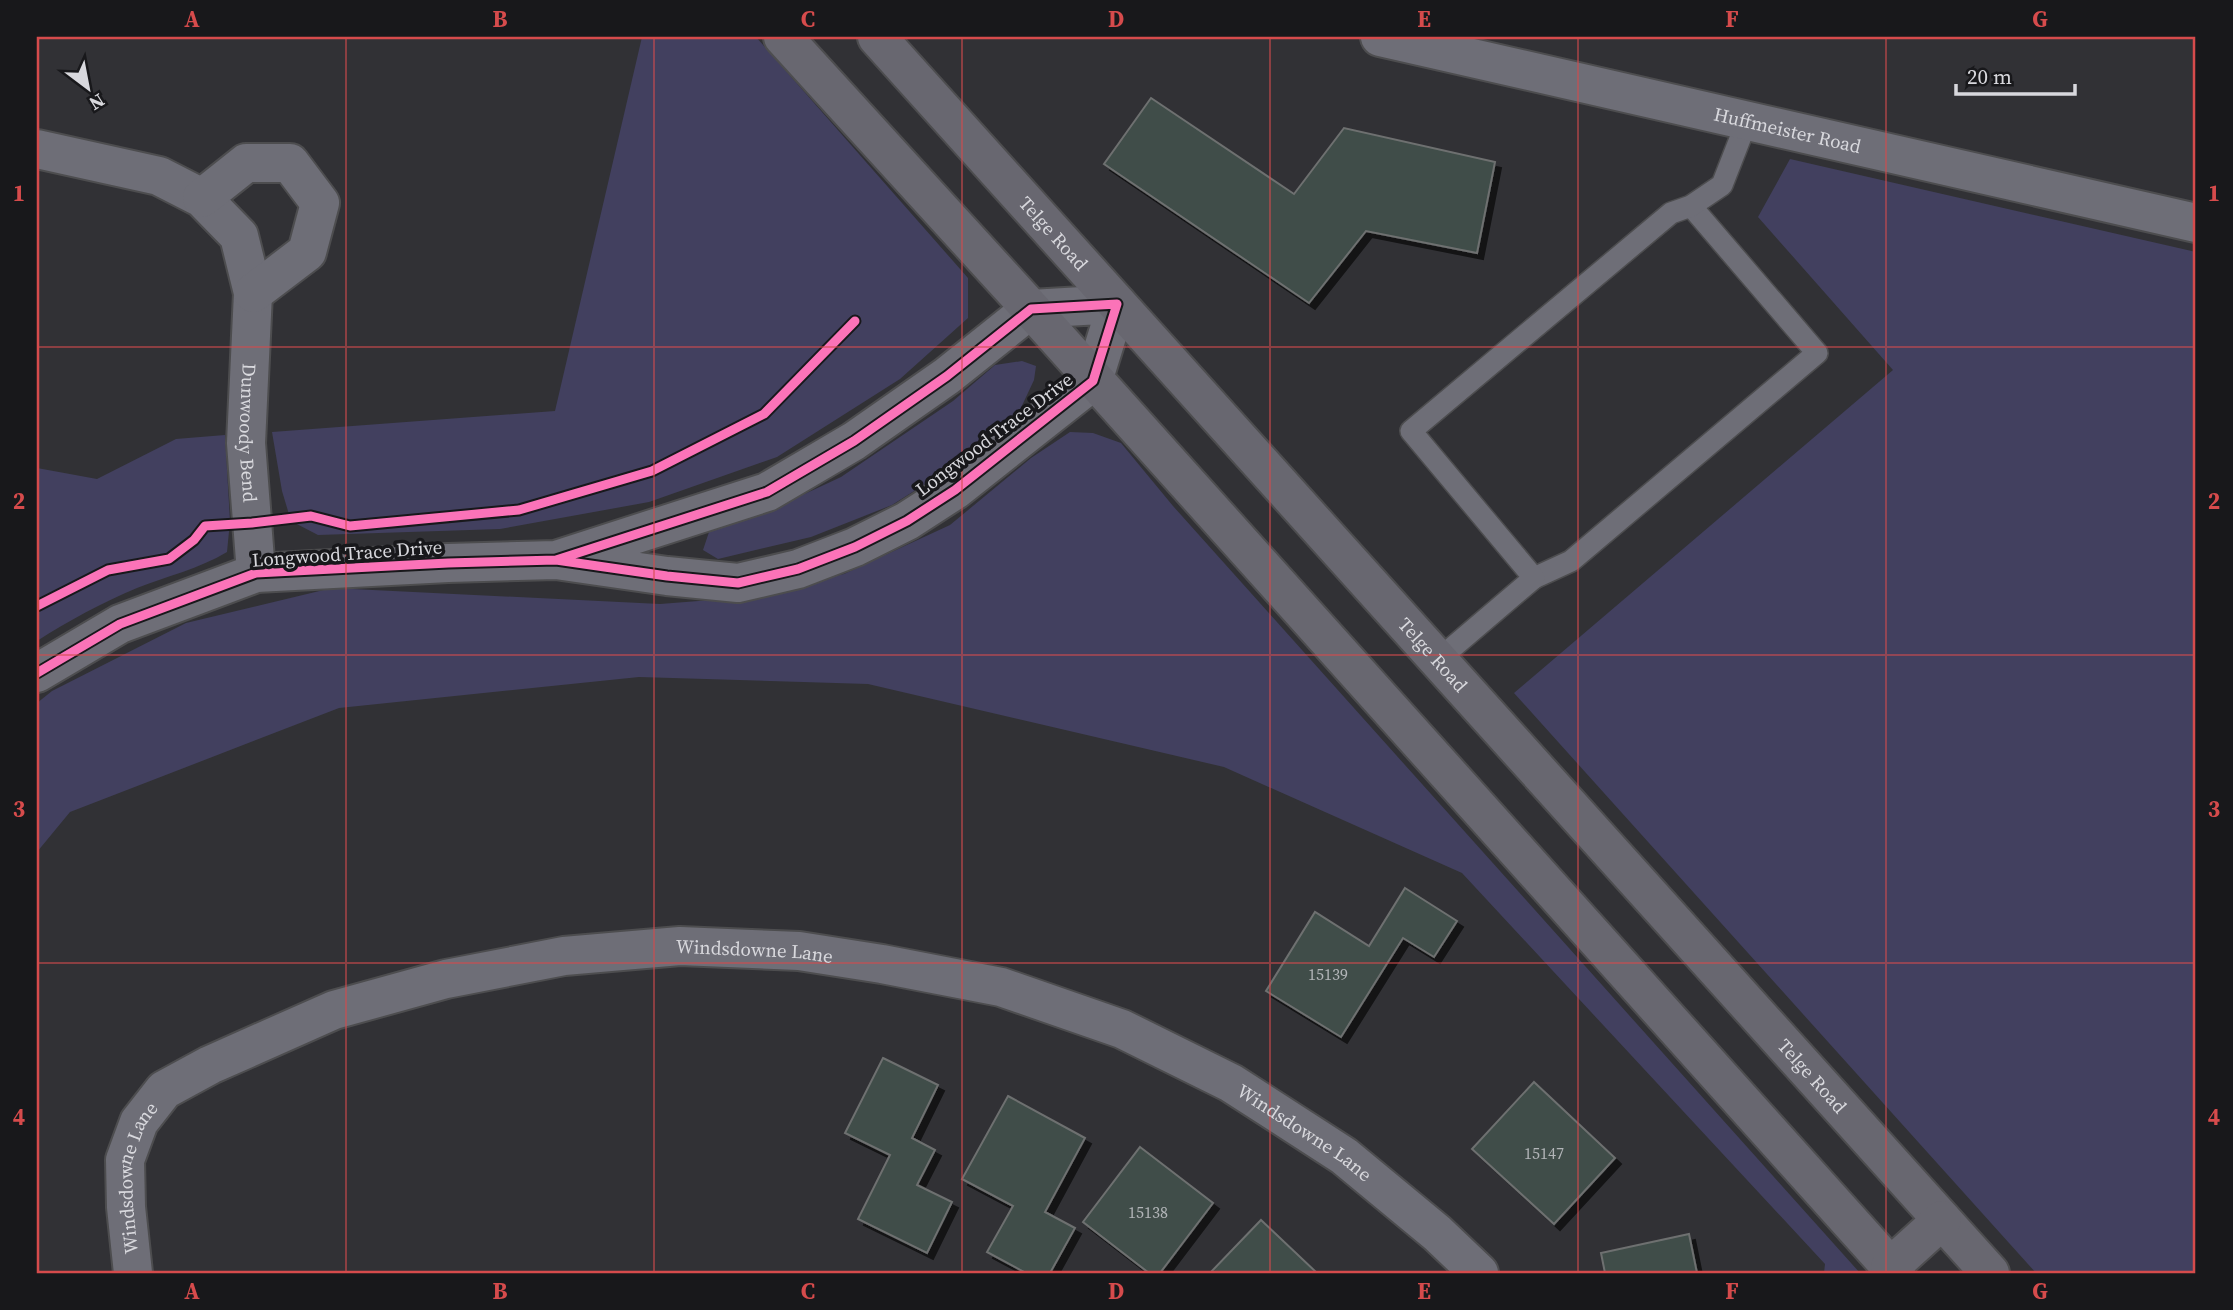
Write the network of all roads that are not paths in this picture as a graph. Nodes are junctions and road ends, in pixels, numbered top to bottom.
1 (783, 37) edge
2 (1380, 37) edge
3 (894, 45) edge
4 (1746, 121) junction
5 (37, 149) edge
6 (202, 198) junction
7 (1691, 206) junction
8 (2196, 223) edge
9 (253, 293) junction
10 (1117, 304) junction
11 (1031, 309) junction
12 (1093, 381) junction
13 (556, 560) junction
14 (256, 573) junction
15 (1534, 578) junction
16 (1439, 659) junction
17 (37, 673) edge
18 (1942, 1220) junction
19 (1893, 1270) edge
20 (133, 1273) edge
21 (1479, 1273) edge
22 (1990, 1273) edge

1 - 11 main road
2 - 4 street, Huffmeister Road
3 - 10 main road, Telge Road
4 - 7 lane
4 - 8 street, Huffmeister Road
5 - 6 street, Dunwoody Bend
6 - 9 street, Dunwoody Bend
6 - 9 street
7 - 15 lane
7 - 15 lane
9 - 14 street, Dunwoody Bend
10 - 11 street
10 - 12 street, Longwood Trace Drive
10 - 16 main road, Telge Road
11 - 12 main road
11 - 13 street, Longwood Trace Drive
12 - 13 street, Longwood Trace Drive
12 - 19 main road
13 - 14 street, Longwood Trace Drive
14 - 17 street, Longwood Trace Drive
15 - 16 lane
16 - 18 main road, Telge Road
18 - 19 main road
18 - 22 main road, Telge Road
20 - 21 street, Windsdowne Lane

